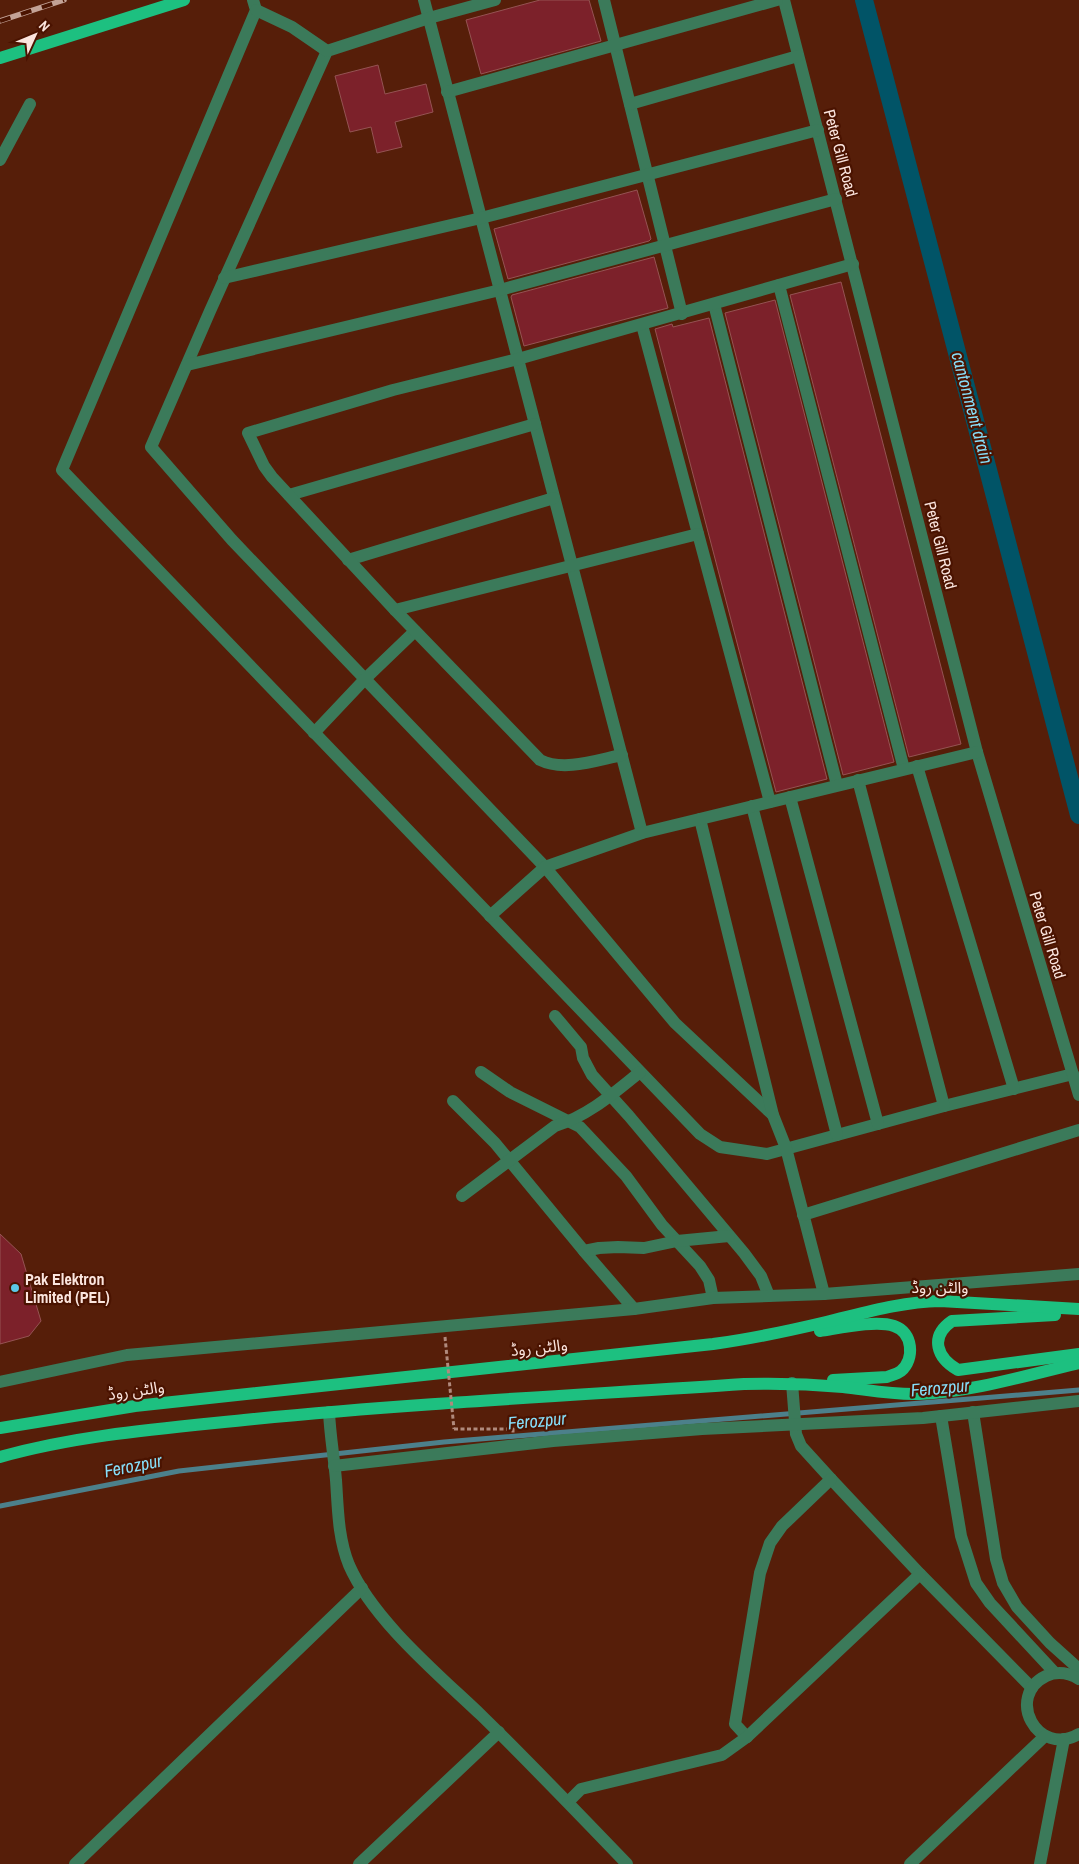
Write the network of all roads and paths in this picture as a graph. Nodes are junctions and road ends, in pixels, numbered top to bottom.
1 (184, 0) edge
2 (424, 0) edge
3 (496, 0) edge
4 (604, 0) edge
5 (776, 0) edge
6 (784, 0) edge
7 (254, 5) edge
8 (429, 18) junction
9 (616, 45) junction
10 (327, 51) junction
11 (798, 56) junction
12 (0, 58) edge
13 (447, 92) junction
14 (30, 104) dead end
15 (630, 104) junction
16 (818, 130) junction
17 (0, 160) edge
18 (647, 174) junction
19 (836, 199) junction
20 (481, 218) junction
21 (665, 244) junction
22 (853, 264) junction
23 (224, 278) junction
24 (779, 286) junction
25 (500, 290) junction
26 (714, 304) junction
27 (682, 314) junction
28 (642, 325) junction
29 (518, 359) junction
30 (187, 365) junction
31 (535, 424) junction
32 (289, 495) junction
33 (554, 498) junction
34 (698, 534) junction
35 (348, 560) junction
36 (572, 565) junction
37 (395, 610) junction
38 (415, 631) junction
39 (365, 679) junction
40 (314, 733) junction
41 (977, 752) junction
42 (622, 755) junction
43 (918, 766) junction
44 (904, 769) junction
45 (858, 780) junction
46 (837, 785) junction
47 (790, 797) junction
48 (770, 802) junction
49 (752, 806) junction
50 (700, 819) junction
51 (642, 833) junction
52 (545, 867) junction
53 (490, 916) junction
54 (555, 1016) dead end
55 (481, 1072) dead end
56 (640, 1072) junction
57 (1073, 1074) junction
58 (1014, 1089) junction
59 (1079, 1095) edge
60 (611, 1096) junction
61 (452, 1101) dead end
62 (944, 1106) junction
63 (773, 1115) junction
64 (569, 1121) junction
65 (878, 1124) junction
66 (1079, 1130) edge
67 (837, 1135) junction
68 (786, 1148) junction
69 (508, 1160) junction
70 (462, 1196) dead end
71 (803, 1215) junction
72 (728, 1236) junction
73 (677, 1241) junction
74 (584, 1252) junction
75 (1079, 1274) edge
76 (824, 1294) junction
77 (769, 1296) junction
78 (713, 1298) junction
79 (634, 1309) junction
80 (1079, 1309) edge
81 (1079, 1314) edge
82 (446, 1337) dead end
83 (765, 1337) junction
84 (1079, 1354) edge
85 (1079, 1363) edge
86 (0, 1382) edge
87 (792, 1383) junction
88 (1079, 1401) edge
89 (329, 1412) junction
90 (973, 1412) junction
91 (942, 1416) junction
92 (795, 1425) junction
93 (0, 1428) edge
94 (513, 1429) dead end
95 (0, 1456) edge
96 (335, 1472) junction
97 (831, 1479) junction
98 (920, 1574) junction
99 (362, 1588) junction
100 (1079, 1669) edge
101 (1055, 1673) junction
102 (1079, 1679) edge
103 (1032, 1688) junction
104 (498, 1732) junction
105 (1079, 1734) edge
106 (1045, 1736) junction
107 (747, 1737) junction
108 (1064, 1739) junction
109 (568, 1802) junction
110 (912, 1863) edge
111 (75, 1864) edge
112 (359, 1864) edge
113 (627, 1864) edge
114 (1040, 1864) edge

1 - 12 main road
2 - 8 street
3 - 8 street
4 - 9 street
5 - 9 street
6 - 11 street, Peter Gill Road
7 - 10 street
7 - 40 street
8 - 10 street
8 - 13 street
9 - 13 street
9 - 15 street
10 - 23 street
11 - 15 street
11 - 16 street, Peter Gill Road
13 - 20 street
14 - 17 street
15 - 18 street
16 - 18 street
16 - 19 street, Peter Gill Road
18 - 20 street
18 - 21 street
19 - 21 street
19 - 22 street, Peter Gill Road
20 - 23 street
20 - 25 street
21 - 25 street
21 - 27 street
22 - 24 street
22 - 41 street, Peter Gill Road
23 - 30 street
24 - 26 street
24 - 44 street
25 - 29 street
25 - 30 street
26 - 27 street
26 - 46 street
27 - 28 street
28 - 29 street
28 - 34 street
29 - 31 street
29 - 32 street
30 - 39 street
31 - 32 street
31 - 33 street
32 - 35 street
33 - 35 street
33 - 36 street
34 - 36 street
34 - 48 street
35 - 37 street
36 - 37 street
36 - 42 street
37 - 38 street
38 - 39 street
38 - 42 street
39 - 40 street
39 - 52 street
40 - 53 street
41 - 43 street
41 - 57 street, Peter Gill Road
42 - 51 street
43 - 44 street
43 - 58 street
44 - 45 street
45 - 46 street
45 - 62 street
46 - 47 street
47 - 48 street
47 - 65 street
48 - 49 street
49 - 50 street
49 - 67 street
50 - 51 street
50 - 63 street
51 - 52 street
52 - 53 street
52 - 63 street
53 - 56 street
54 - 60 street
55 - 64 street
56 - 60 street
56 - 68 street
57 - 58 street
57 - 59 street, Peter Gill Road
58 - 62 street
60 - 64 street
60 - 72 street
61 - 69 street
62 - 65 street
63 - 68 street
64 - 69 street
64 - 73 street
65 - 67 street
66 - 71 street
67 - 68 street
68 - 71 street
69 - 70 street
69 - 74 street
71 - 76 street
72 - 73 street
72 - 77 street
73 - 74 street
73 - 78 street
74 - 79 street
75 - 76 street
76 - 77 street
77 - 78 street
78 - 79 street
79 - 86 street
80 - 83 main road, والٹن روڈ
81 - 84 main road
82 - 94 path, bridge
83 - 87 main road
83 - 93 main road, والٹن روڈ
85 - 87 main road
87 - 89 main road
87 - 92 street
88 - 90 street
89 - 95 main road
89 - 96 street
90 - 91 street
90 - 100 street
91 - 92 street
91 - 101 street
92 - 96 street
92 - 97 street
96 - 99 street
97 - 98 street
97 - 107 street
98 - 103 street
98 - 107 street
99 - 104 street
99 - 111 street
101 - 102 street
101 - 103 street
103 - 106 street
104 - 109 street
104 - 112 street
105 - 108 street
106 - 108 street
106 - 110 street
107 - 109 street
108 - 114 street
109 - 113 street

